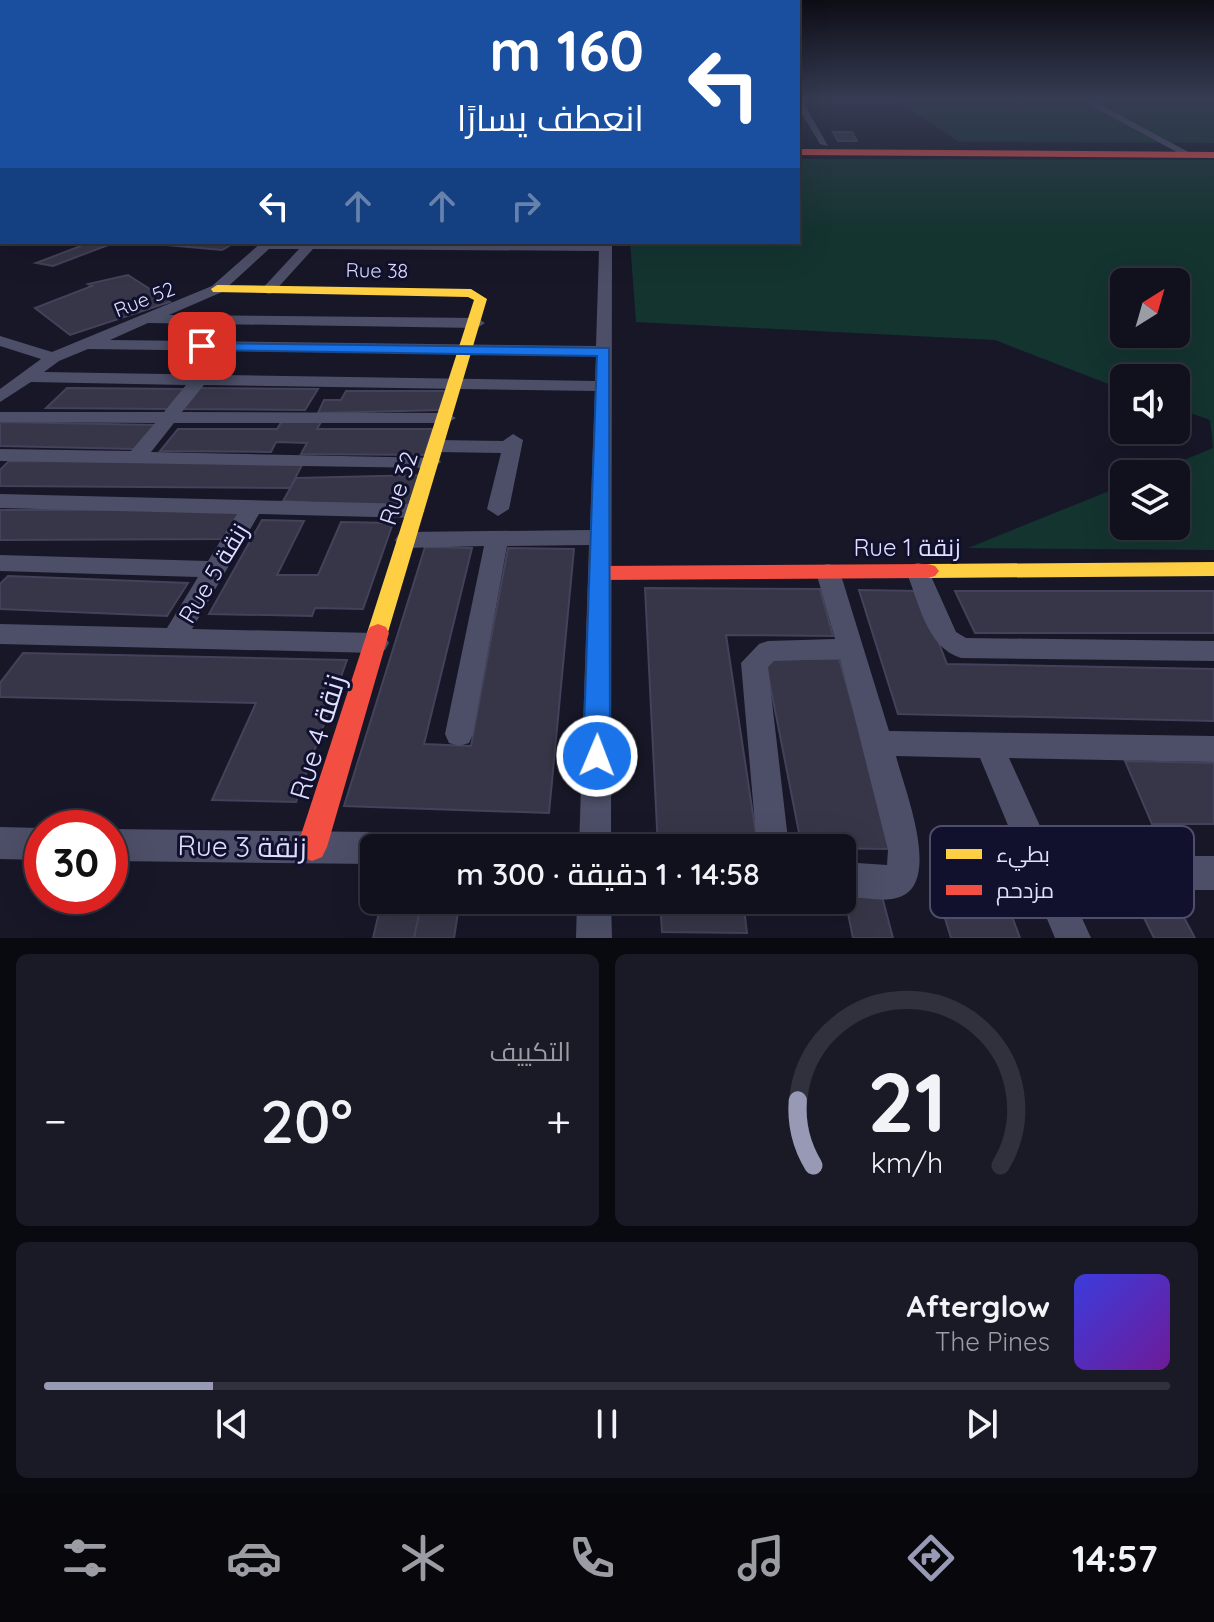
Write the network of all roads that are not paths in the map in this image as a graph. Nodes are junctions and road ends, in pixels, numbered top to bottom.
1 (1163, 142) edge
2 (800, 144) edge
3 (825, 144) joint
4 (1171, 146) junction
5 (1214, 146) edge
6 (800, 152) edge
7 (1189, 155) junction
8 (1214, 155) edge
9 (268, 244) edge
10 (606, 244) edge
11 (309, 246) junction
12 (217, 289) junction
13 (268, 290) junction
14 (149, 319) junction
15 (477, 323) junction
16 (0, 341) edge
17 (83, 344) junction
18 (468, 350) junction
19 (604, 351) junction
20 (53, 358) junction
21 (25, 377) junction
22 (197, 382) junction
23 (458, 383) junction
24 (603, 386) junction
25 (0, 397) edge
26 (0, 417) edge
27 (447, 418) junction
28 (168, 420) junction
29 (434, 454) junction
30 (0, 455) edge
31 (137, 457) junction
32 (0, 501) edge
33 (252, 507) junction
34 (498, 509) dead end
35 (414, 511) junction
36 (601, 537) junction
37 (497, 538) junction
38 (406, 540) junction
39 (0, 563) edge
40 (216, 569) junction
41 (1214, 569) edge
42 (918, 571) junction
43 (828, 572) junction
44 (600, 573) junction
45 (0, 634) edge
46 (174, 638) junction
47 (376, 643) junction
48 (851, 649) junction
49 (1214, 651) edge
50 (459, 734) dead end
51 (878, 743) junction
52 (989, 745) junction
53 (1214, 749) edge
54 (1024, 826) edge
55 (595, 834) edge
56 (772, 834) edge
57 (0, 843) edge
58 (24, 844) edge
59 (128, 845) edge
60 (312, 847) junction
61 (360, 848) edge
62 (856, 880) edge
63 (594, 914) edge
64 (1064, 918) edge
65 (594, 938) edge
66 (1073, 938) edge

1 - 4 street
2 - 3 main road
3 - 4 main road
4 - 5 main road
4 - 7 street
6 - 7 main road
7 - 8 main road
9 - 11 street
9 - 12 street, Rue 52
10 - 11 street
10 - 19 street
11 - 13 street
12 - 13 main road, Rue 38
12 - 14 street, Rue 52
13 - 15 main road, Rue 38
14 - 15 street
14 - 17 street, Rue 52
15 - 18 main road
16 - 20 street
17 - 18 street
17 - 20 street, Rue 52
18 - 19 street
18 - 23 main road, Rue 32
19 - 24 street
20 - 21 street, Rue 52
21 - 22 street
21 - 25 street
22 - 23 street
22 - 28 street
23 - 24 street
23 - 27 main road, Rue 32
24 - 36 street
26 - 28 street
27 - 28 street
27 - 29 main road, Rue 32
28 - 31 street
29 - 31 street
29 - 34 street
29 - 35 main road, Rue 32
30 - 31 street
32 - 33 street
33 - 35 street
33 - 40 street, Rue 5 زنقة
35 - 38 main road, Rue 32
36 - 37 street
36 - 44 street
37 - 38 street
37 - 50 street
38 - 47 main road, Rue 32
39 - 40 street
40 - 46 street, Rue 5 زنقة
41 - 42 main road, Rue 1 زنقة
42 - 43 main road, Rue 1 زنقة
42 - 49 street
43 - 44 main road, Rue 1 زنقة
43 - 48 street
44 - 55 street
45 - 46 street
46 - 47 street
47 - 60 main road, Rue 4 زنقة
48 - 51 street
48 - 56 street
51 - 52 street
51 - 62 street
52 - 53 street
52 - 54 street
57 - 58 street
59 - 60 street, Rue 3 زنقة
60 - 61 street, Rue 3 زنقة
63 - 65 street
64 - 66 street

